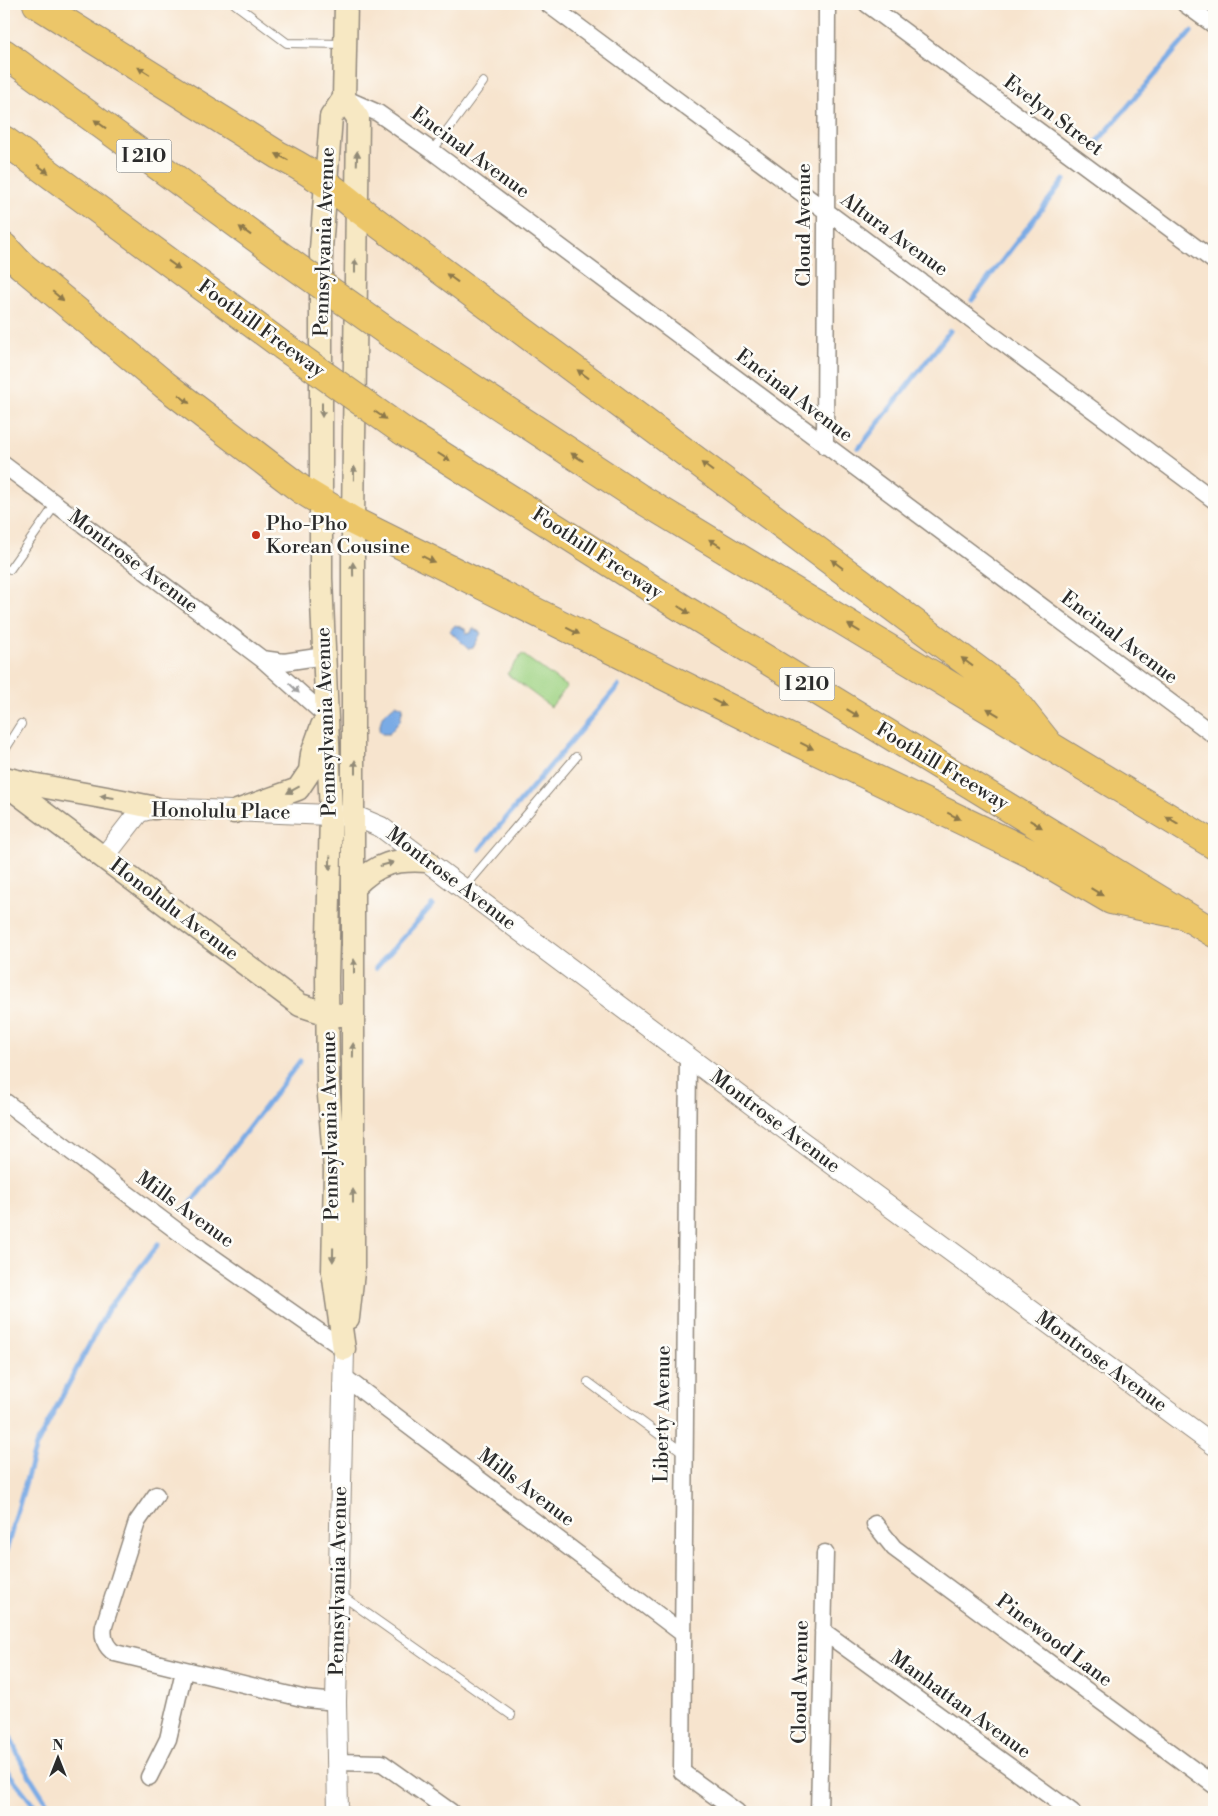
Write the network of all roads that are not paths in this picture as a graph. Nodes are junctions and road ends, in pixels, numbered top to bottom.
1 (37, 4) edge
2 (235, 4) edge
3 (346, 4) edge
4 (548, 4) edge
5 (827, 4) edge
6 (867, 4) edge
7 (1185, 4) edge
8 (1214, 25) edge
9 (346, 44) junction
10 (4, 53) edge
11 (483, 82) dead end
12 (344, 98) junction
13 (4, 140) edge
14 (432, 151) junction
15 (325, 180) junction
16 (356, 207) junction
17 (826, 211) junction
18 (4, 248) edge
19 (1214, 261) edge
20 (826, 446) junction
21 (4, 466) edge
22 (1214, 500) edge
23 (322, 502) junction
24 (56, 504) junction
25 (353, 521) junction
26 (10, 569) dead end
27 (320, 578) junction
28 (324, 656) junction
29 (262, 659) junction
30 (354, 661) junction
31 (326, 716) junction
32 (20, 724) dead end
33 (1214, 735) edge
34 (1050, 746) junction
35 (4, 751) edge
36 (576, 757) dead end
37 (4, 778) edge
38 (4, 782) edge
39 (155, 808) junction
40 (234, 812) junction
41 (331, 814) junction
42 (354, 816) junction
43 (1214, 845) edge
44 (104, 857) junction
45 (427, 861) junction
46 (354, 886) junction
47 (464, 888) junction
48 (1184, 914) junction
49 (1214, 933) edge
50 (328, 1014) junction
51 (354, 1015) junction
52 (688, 1057) junction
53 (4, 1102) edge
54 (344, 1349) junction
55 (344, 1377) junction
56 (588, 1382) dead end
57 (1214, 1445) edge
58 (684, 1452) junction
59 (156, 1495) dead end
60 (875, 1524) dead end
61 (825, 1554) dead end
62 (338, 1593) junction
63 (823, 1631) junction
64 (682, 1633) junction
65 (184, 1671) junction
66 (336, 1702) junction
67 (511, 1715) dead end
68 (336, 1762) junction
69 (149, 1778) dead end
70 (1214, 1785) edge
71 (338, 1812) edge
72 (450, 1812) edge
73 (737, 1812) edge
74 (819, 1812) edge
75 (1072, 1812) edge

15 -> 1 highway
2 - 9 lane
3 - 9 main road
4 - 17 street, Altura Avenue
5 - 17 street, Cloud Avenue
6 - 19 street, Evelyn Street
7 - 8 street
9 - 12 main road
34 -> 10 highway, I 210, bridge
11 - 14 lane
12 - 14 street, Encinal Avenue
12 - 15 main road, Pennsylvania Avenue
16 -> 12 main road, Pennsylvania Avenue
13 -> 48 highway, Foothill Freeway / I 210, bridge
14 - 20 street, Encinal Avenue
15 - 16 highway
15 -> 23 main road, Pennsylvania Avenue
25 -> 16 main road, Pennsylvania Avenue
34 -> 16 highway
17 - 20 street, Cloud Avenue
17 - 22 street, Altura Avenue
18 -> 23 highway
20 - 33 street, Encinal Avenue
21 - 24 street, Montrose Avenue
23 - 25 highway
23 - 27 main road, Pennsylvania Avenue
24 - 26 lane
24 - 29 street, Montrose Avenue
30 -> 25 main road, Pennsylvania Avenue
25 -> 48 highway
27 - 28 main road, Pennsylvania Avenue
27 - 30 main road
28 - 29 street
28 - 31 main road, Pennsylvania Avenue
29 -> 31 street, Montrose Avenue
42 -> 30 main road, Pennsylvania Avenue
31 -> 40 main road
31 - 41 main road, Pennsylvania Avenue
32 - 35 lane
43 -> 34 highway, I 210
36 - 47 lane
39 -> 37 main road
38 - 44 main road, Honolulu Avenue
39 - 40 street, Honolulu Place
39 - 44 street, Honolulu Place
40 - 41 street, Honolulu Place
41 - 42 street, Montrose Avenue
41 -> 50 main road, Pennsylvania Avenue
42 - 45 street, Montrose Avenue
42 - 46 main road, Pennsylvania Avenue
44 - 50 main road, Honolulu Avenue
46 -> 45 main road
45 - 47 street, Montrose Avenue
51 -> 46 main road, Pennsylvania Avenue
47 - 52 street, Montrose Avenue
48 - 49 highway, Foothill Freeway / I 210
50 - 51 main road, Honolulu Avenue
50 -> 54 main road, Pennsylvania Avenue
54 -> 51 main road, Pennsylvania Avenue
52 - 57 street, Montrose Avenue
52 - 58 street, Liberty Avenue
53 - 54 street, Mills Avenue
54 - 55 street, Pennsylvania Avenue
55 - 62 street, Pennsylvania Avenue
55 - 64 street, Mills Avenue
56 - 58 lane
58 - 64 street, Liberty Avenue
59 - 65 street
60 - 70 street, Pinewood Lane
61 - 63 street, Cloud Avenue
62 - 66 street, Pennsylvania Avenue
62 - 67 lane
63 - 74 street, Cloud Avenue
63 - 75 street, Manhattan Avenue
64 - 73 street, Liberty Avenue
65 - 66 street
65 - 69 street
66 - 68 street, Pennsylvania Avenue
68 - 71 street, Pennsylvania Avenue
68 - 72 street

